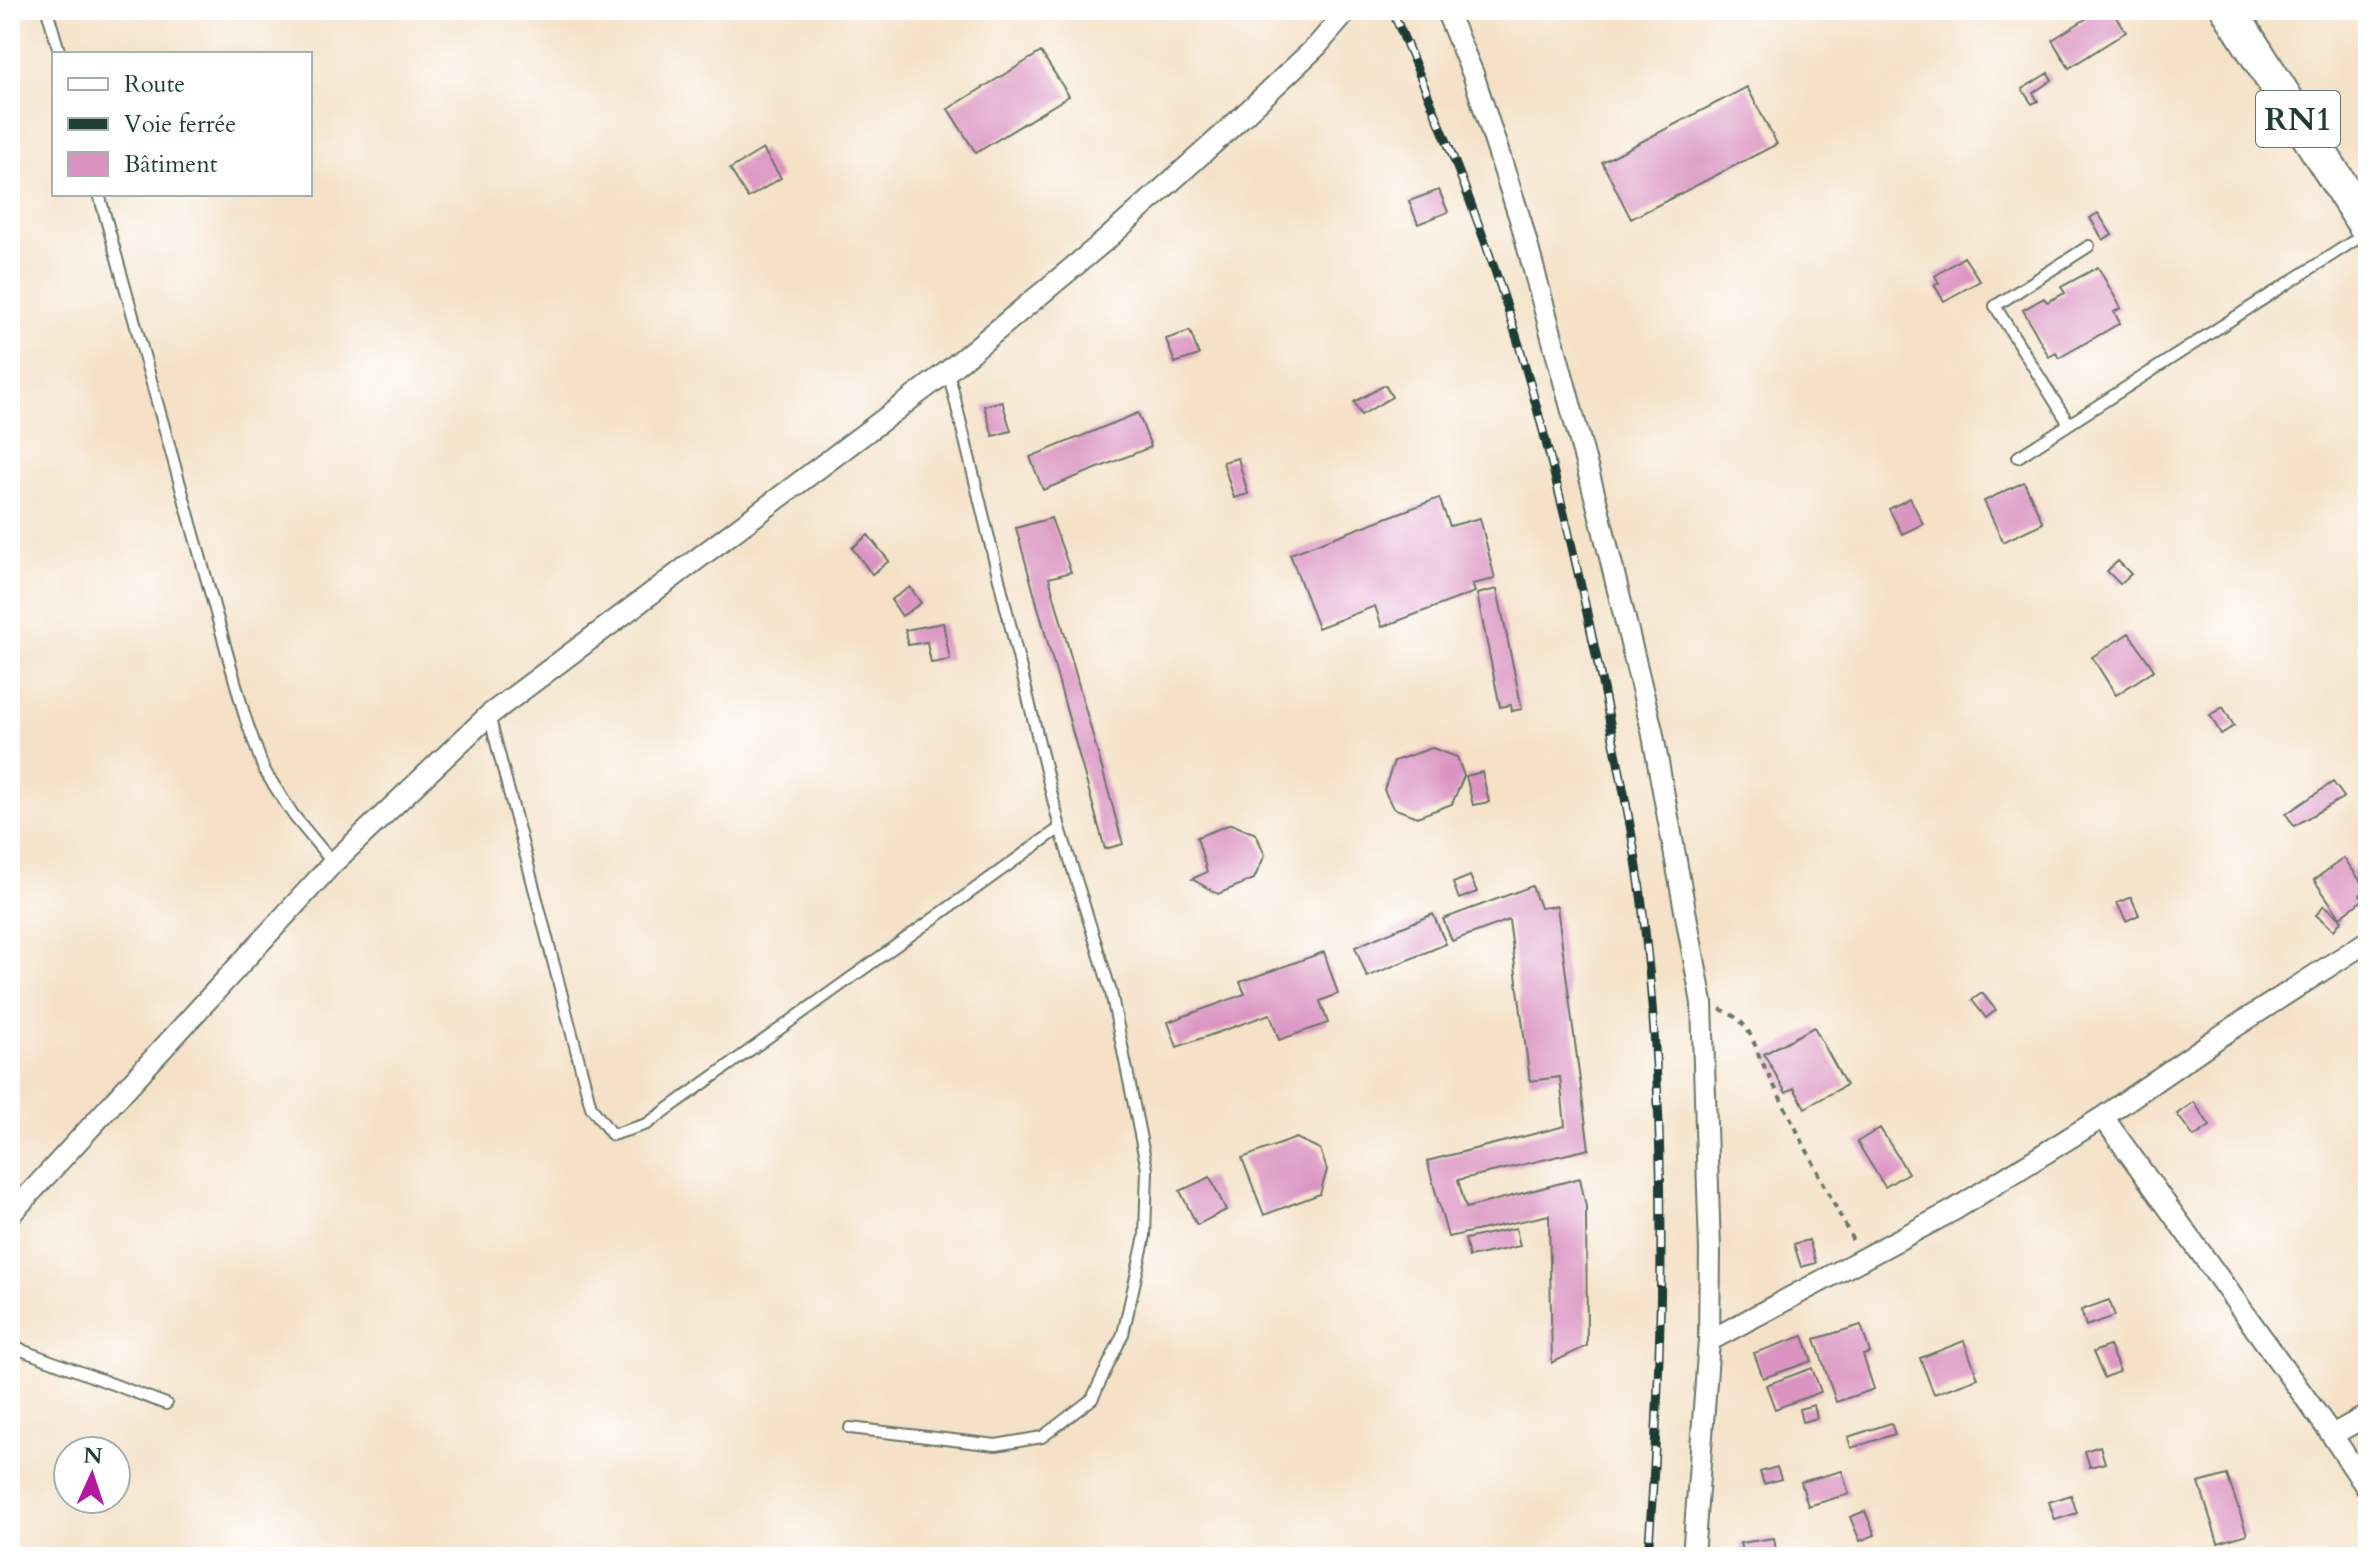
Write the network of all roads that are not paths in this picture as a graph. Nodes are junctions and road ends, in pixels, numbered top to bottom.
1 (47, 10) edge
2 (1348, 10) edge
3 (1446, 10) edge
4 (2229, 10) edge
5 (59, 52) edge
6 (100, 196) edge
7 (2368, 230) edge
8 (2089, 246) dead end
9 (948, 371) junction
10 (2069, 424) junction
11 (2018, 457) dead end
12 (489, 715) junction
13 (1060, 828) junction
14 (333, 863) junction
15 (2368, 941) edge
16 (2103, 1117) junction
17 (10, 1215) edge
18 (1709, 1341) junction
19 (10, 1342) edge
20 (166, 1404) dead end
21 (2368, 1415) edge
22 (850, 1428) dead end
23 (2332, 1435) junction
24 (2368, 1490) edge
25 (1693, 1557) edge

1 - 5 lane
2 - 9 street
3 - 18 street
4 - 7 highway, RN1
6 - 14 lane
7 - 10 lane
8 - 10 lane
9 - 12 street
9 - 13 lane
10 - 11 lane
12 - 13 lane
12 - 14 street
13 - 22 lane
14 - 17 street
15 - 16 street
16 - 18 street
16 - 23 street
18 - 25 street
19 - 20 lane
21 - 23 street
23 - 24 street

